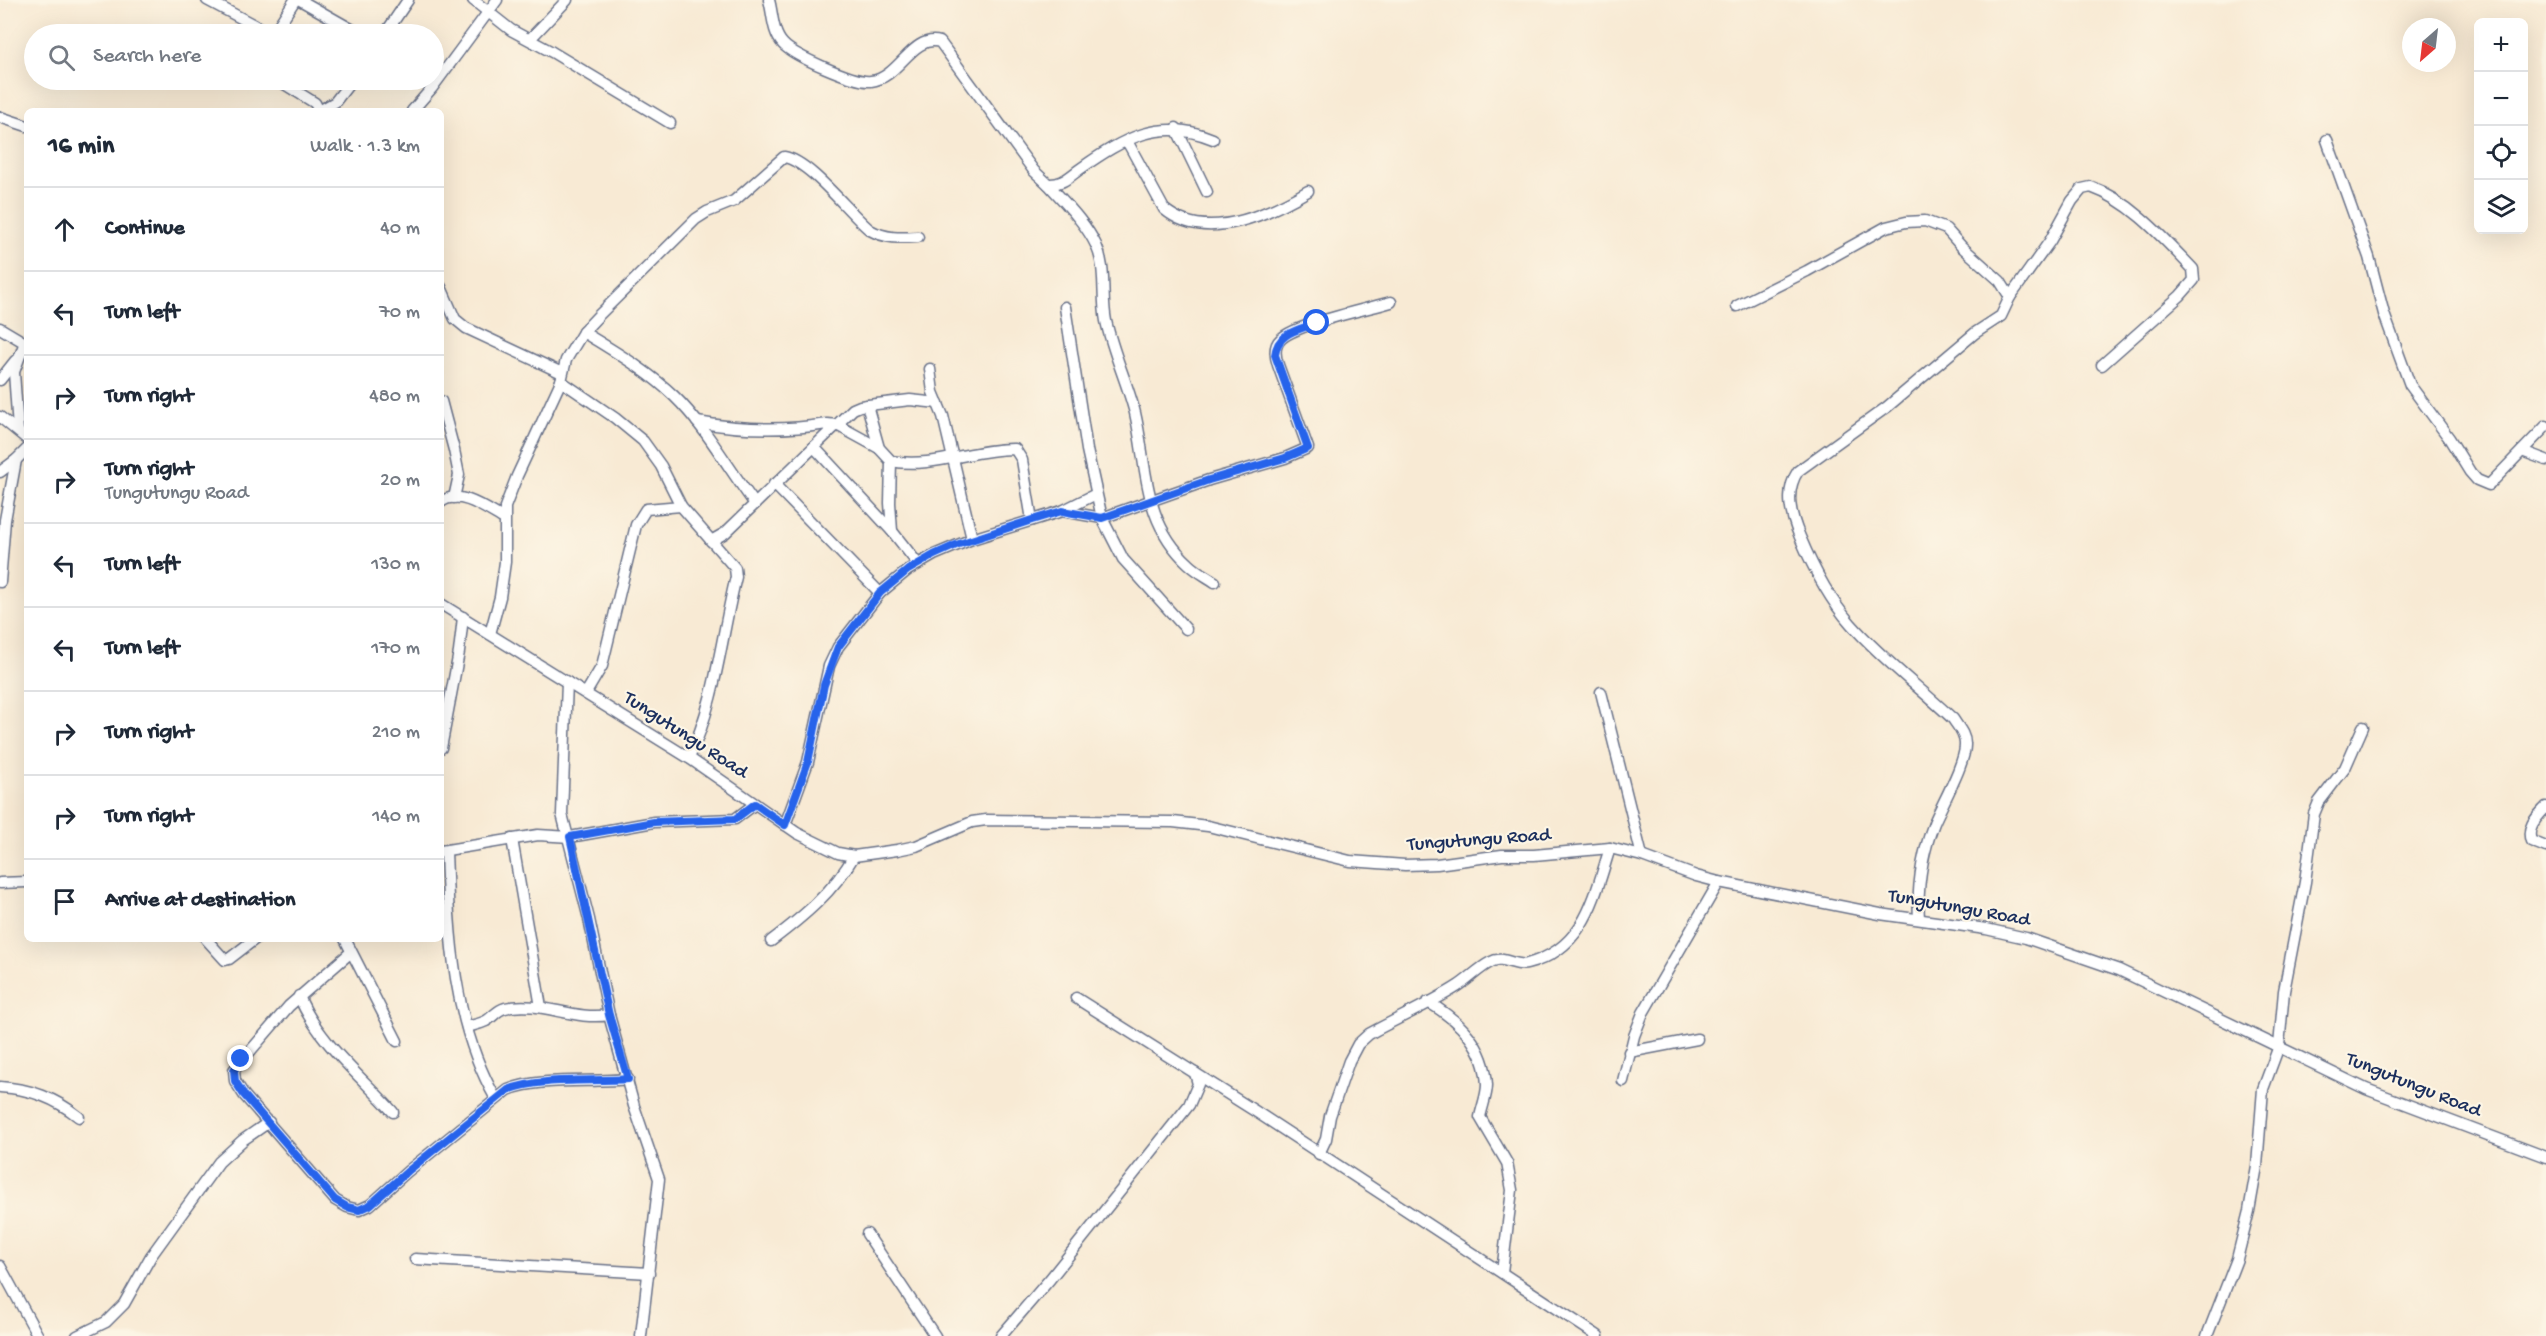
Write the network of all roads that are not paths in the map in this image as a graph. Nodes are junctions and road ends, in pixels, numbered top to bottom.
1 (207, 0) edge
2 (295, 0) edge
3 (300, 0) edge
4 (408, 0) edge
5 (473, 0) edge
6 (497, 0) edge
7 (567, 0) edge
8 (769, 0) edge
9 (486, 13) junction
10 (253, 24) edge
11 (279, 24) edge
12 (342, 24) edge
13 (392, 24) edge
14 (530, 39) junction
15 (444, 71) edge
16 (294, 90) edge
17 (344, 90) edge
18 (430, 90) edge
19 (316, 108) edge
20 (324, 108) edge
21 (415, 108) edge
22 (0, 117) edge
23 (670, 123) dead end
24 (24, 125) edge
25 (1176, 128) junction
26 (1213, 139) dead end
27 (2327, 140) dead end
28 (1127, 141) junction
29 (1048, 184) junction
30 (1308, 191) dead end
31 (1207, 192) dead end
32 (918, 237) dead end
33 (444, 293) edge
34 (2010, 297) junction
35 (1391, 302) dead end
36 (1737, 306) dead end
37 (1065, 307) dead end
38 (0, 328) edge
39 (583, 332) junction
40 (24, 342) edge
41 (24, 347) edge
42 (18, 358) junction
43 (2102, 365) dead end
44 (930, 369) dead end
45 (562, 377) junction
46 (0, 380) edge
47 (938, 403) junction
48 (867, 405) junction
49 (444, 413) edge
50 (0, 417) edge
51 (697, 422) junction
52 (837, 425) junction
53 (2546, 426) edge
54 (18, 429) junction
55 (24, 436) edge
56 (814, 447) junction
57 (879, 448) junction
58 (2522, 451) junction
59 (24, 452) edge
60 (953, 459) junction
61 (16, 460) junction
62 (2546, 460) edge
63 (891, 461) junction
64 (0, 471) edge
65 (774, 484) junction
66 (1096, 494) junction
67 (454, 498) junction
68 (444, 501) edge
69 (1149, 501) junction
70 (755, 504) junction
71 (681, 506) junction
72 (1062, 511) junction
73 (1102, 518) junction
74 (504, 519) junction
75 (1032, 520) junction
76 (892, 531) junction
77 (972, 538) junction
78 (711, 541) junction
79 (918, 564) junction
80 (0, 582) edge
81 (1215, 582) dead end
82 (880, 593) junction
83 (444, 606) edge
84 (463, 617) junction
85 (1186, 629) dead end
86 (490, 634) junction
87 (567, 682) junction
88 (1601, 692) dead end
89 (586, 693) junction
90 (2363, 727) dead end
91 (444, 732) edge
92 (689, 758) junction
93 (755, 804) junction
94 (2546, 807) edge
95 (785, 825) junction
96 (570, 837) junction
97 (512, 839) junction
98 (2546, 847) edge
99 (1610, 848) junction
100 (444, 851) edge
101 (854, 856) junction
102 (1642, 856) junction
103 (444, 864) edge
104 (24, 882) edge
105 (1719, 882) junction
106 (0, 883) edge
107 (1919, 919) junction
108 (771, 941) dead end
109 (209, 942) edge
110 (251, 942) edge
111 (346, 942) edge
112 (350, 952) junction
113 (299, 996) junction
114 (1076, 998) dead end
115 (1428, 1002) junction
116 (541, 1007) junction
117 (609, 1015) junction
118 (467, 1027) junction
119 (1697, 1039) dead end
120 (397, 1041) dead end
121 (2279, 1046) junction
122 (1629, 1052) junction
123 (1195, 1073) junction
124 (628, 1079) junction
125 (1623, 1081) dead end
126 (0, 1087) edge
127 (496, 1099) junction
128 (393, 1112) dead end
129 (79, 1117) dead end
130 (269, 1122) junction
131 (1319, 1154) junction
132 (2546, 1157) edge
133 (867, 1234) dead end
134 (416, 1259) dead end
135 (0, 1266) edge
136 (1502, 1272) junction
137 (649, 1273) junction
138 (38, 1336) edge
139 (77, 1336) edge
140 (640, 1336) edge
141 (935, 1336) edge
142 (1001, 1336) edge
143 (1598, 1336) edge
144 (2207, 1336) edge

1 - 10 street
2 - 11 street
3 - 12 street
4 - 13 street
5 - 9 street
6 - 9 street
7 - 14 street
8 - 29 street
9 - 14 street
9 - 15 street
14 - 23 street
16 - 19 street
17 - 20 street
18 - 21 street
22 - 24 street
25 - 26 street
25 - 28 street
25 - 31 street
27 - 58 street
28 - 29 street
28 - 30 street
29 - 69 street
32 - 39 street
33 - 45 street
34 - 36 street
34 - 43 street
34 - 107 street
35 - 69 street
37 - 66 street
38 - 40 street
39 - 45 street
39 - 51 street
41 - 42 street
42 - 46 street
42 - 54 street
44 - 47 street
45 - 71 street
45 - 74 street
47 - 48 street
47 - 60 street
48 - 52 street
48 - 57 street
49 - 67 street
50 - 54 street
51 - 52 street
51 - 70 street
52 - 56 street
52 - 57 street
53 - 58 street
54 - 55 street
56 - 65 street
56 - 76 street
57 - 63 street
58 - 62 street
59 - 61 street
60 - 63 street
60 - 75 street
60 - 77 street
61 - 64 street
61 - 80 street
63 - 76 street
65 - 70 street
65 - 82 street
66 - 72 street
66 - 73 street
67 - 68 street
67 - 74 street
69 - 73 street
69 - 81 street
70 - 78 street
71 - 78 street
71 - 89 street
72 - 73 street
72 - 75 street
73 - 85 street
74 - 86 street
75 - 77 street
76 - 79 street
77 - 79 street
78 - 92 street
79 - 82 street
82 - 95 street
83 - 84 street, Tungutungu Road
84 - 86 street, Tungutungu Road
84 - 91 street
86 - 87 street, Tungutungu Road
87 - 89 street, Tungutungu Road
87 - 96 street
88 - 102 street
89 - 92 street, Tungutungu Road
90 - 121 street
92 - 93 street, Tungutungu Road
93 - 95 street, Tungutungu Road
93 - 96 street
94 - 98 street
95 - 101 street, Tungutungu Road
96 - 97 street
96 - 117 street
97 - 100 street
97 - 116 street
99 - 101 street, Tungutungu Road
99 - 102 street, Tungutungu Road
99 - 115 street
101 - 108 street
102 - 105 street, Tungutungu Road
103 - 118 street
104 - 106 street
105 - 107 street, Tungutungu Road
105 - 122 street
107 - 121 street, Tungutungu Road
109 - 110 street
111 - 112 street
112 - 113 street
112 - 120 street
113 - 128 street
113 - 130 street
114 - 123 street
115 - 131 street
115 - 136 street
116 - 117 street
116 - 118 street
117 - 124 street
118 - 127 street
119 - 122 street
121 - 132 street, Tungutungu Road
121 - 144 street
122 - 125 street
123 - 131 street
123 - 142 street
124 - 127 street
124 - 137 street
126 - 129 street
127 - 130 street
130 - 139 street
131 - 136 street
133 - 141 street
134 - 137 street
135 - 138 street
136 - 143 street
137 - 140 street

